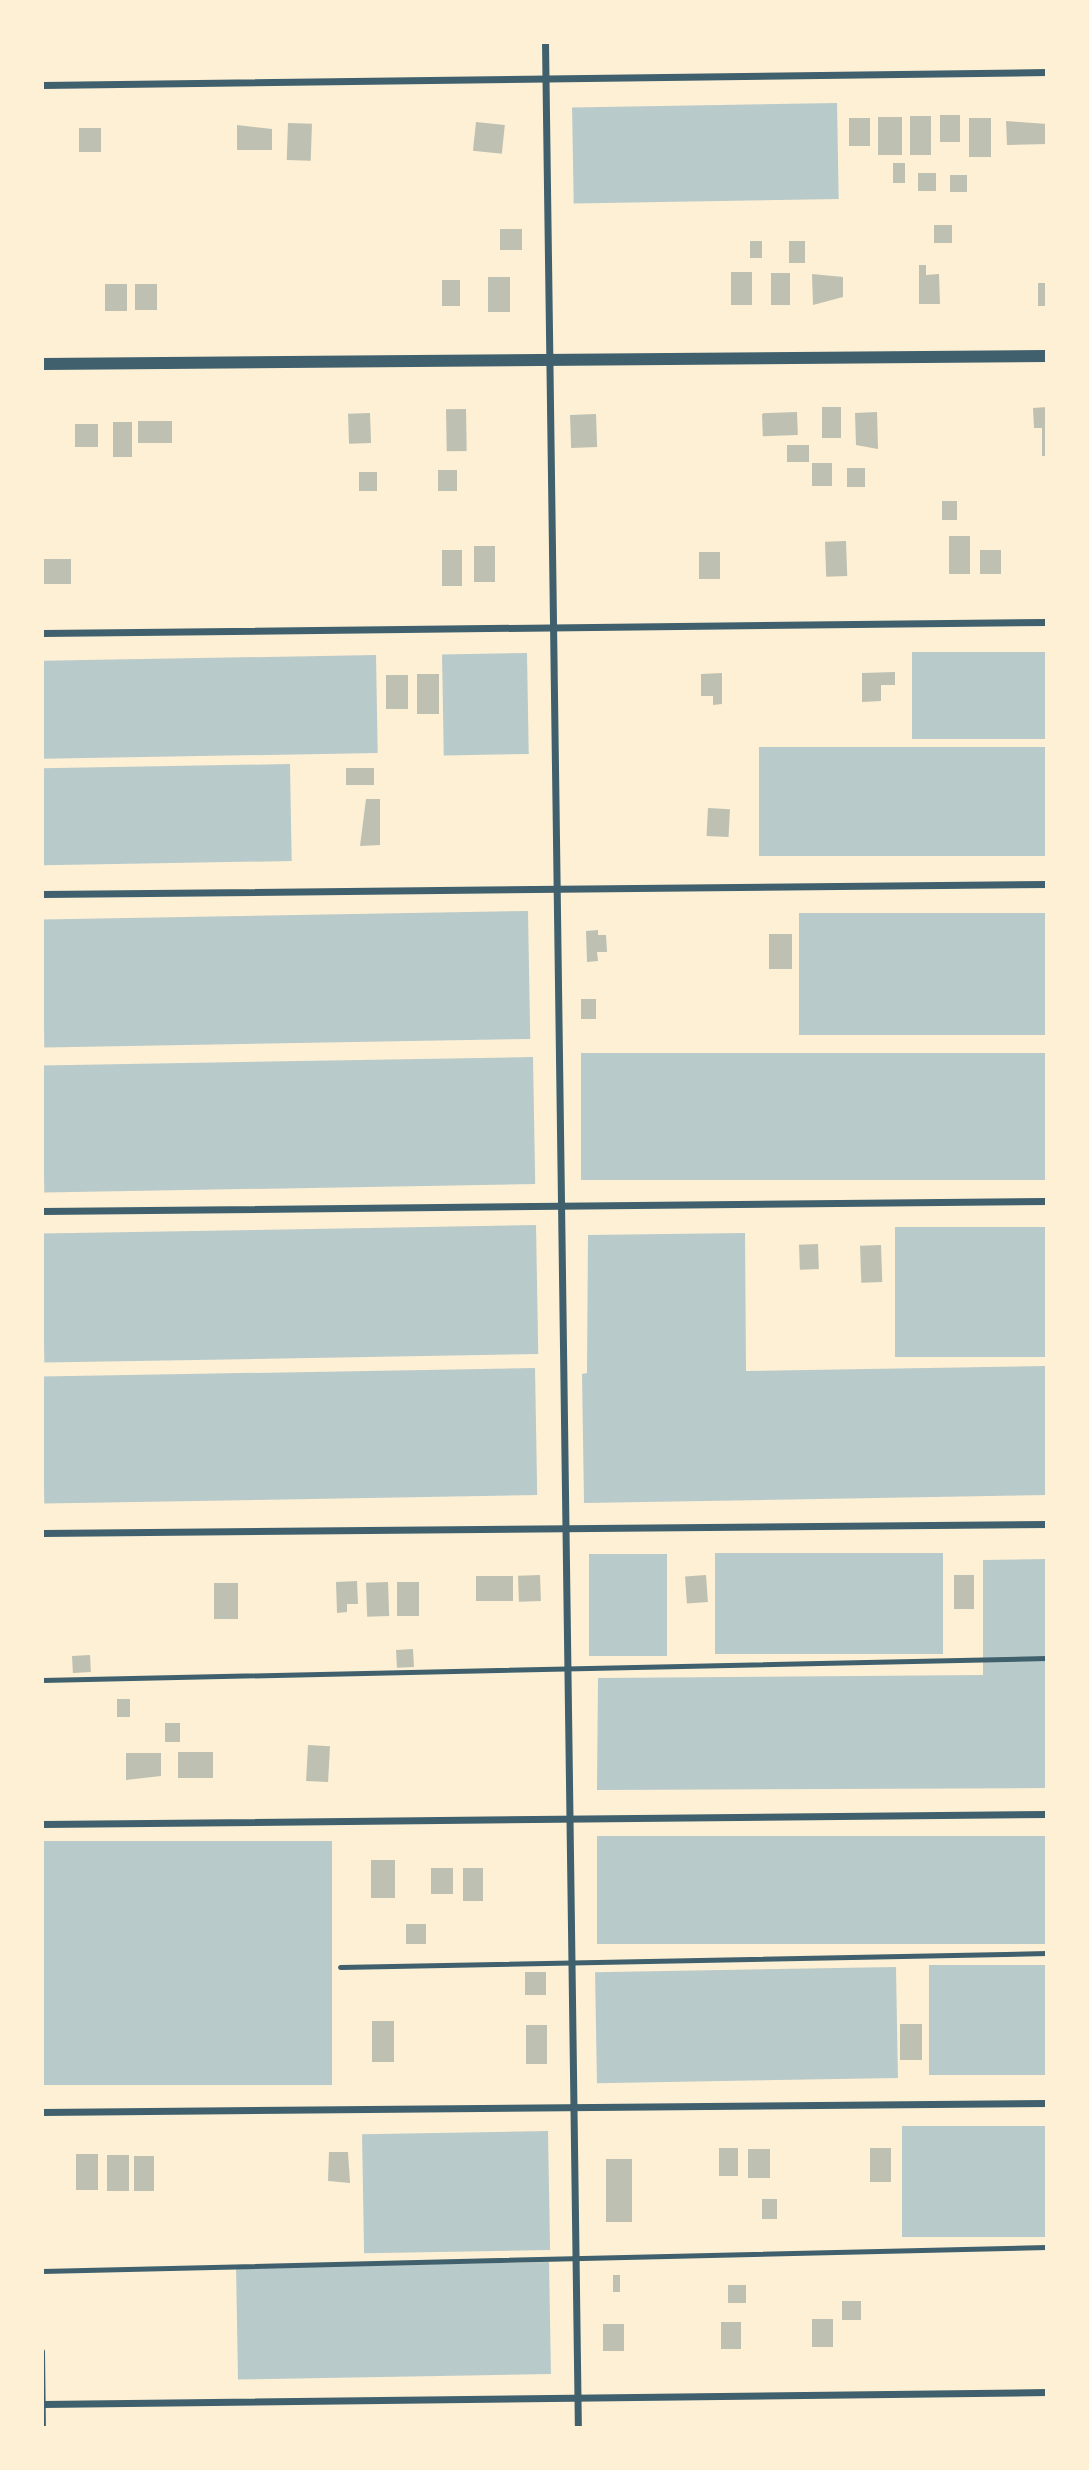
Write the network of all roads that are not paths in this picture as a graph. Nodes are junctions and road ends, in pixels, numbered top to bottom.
1 (545, 42) edge
2 (1047, 72) edge
3 (546, 79) junction
4 (42, 85) edge
5 (1047, 356) edge
6 (546, 358) junction
7 (42, 364) edge
8 (1047, 622) edge
9 (550, 629) junction
10 (42, 633) edge
11 (1047, 884) edge
12 (555, 888) junction
13 (42, 894) edge
14 (1047, 1201) edge
15 (559, 1207) junction
16 (42, 1211) edge
17 (1047, 1524) edge
18 (564, 1528) junction
19 (42, 1533) edge
20 (1047, 1658) edge
21 (566, 1670) junction
22 (42, 1679) edge
23 (1047, 1814) edge
24 (568, 1821) junction
25 (42, 1824) edge
26 (1047, 1953) edge
27 (571, 1962) junction
28 (340, 1967) dead end
29 (1047, 2103) edge
30 (573, 2110) junction
31 (42, 2112) edge
32 (1047, 2247) edge
33 (575, 2257) junction
34 (42, 2271) edge
35 (42, 2351) edge
36 (1047, 2392) edge
37 (577, 2398) junction
38 (42, 2404) edge
39 (43, 2428) edge
40 (578, 2428) edge

1 - 3 street
2 - 3 street
3 - 4 street
3 - 6 street
5 - 6 street
6 - 7 street
6 - 9 street
8 - 9 street
9 - 10 street
9 - 12 street
11 - 12 street
12 - 13 street
12 - 15 street
14 - 15 street
15 - 16 street
15 - 18 street
17 - 18 street
18 - 19 street
18 - 21 street
20 - 21 lane
21 - 22 lane
21 - 24 street
23 - 24 street
24 - 25 street
24 - 27 street
26 - 27 lane
27 - 28 lane
27 - 30 street
29 - 30 street
30 - 31 street
30 - 33 street
32 - 33 lane
33 - 34 lane
33 - 37 street
35 - 38 lane
36 - 37 street
37 - 38 street
37 - 40 street
38 - 39 lane

